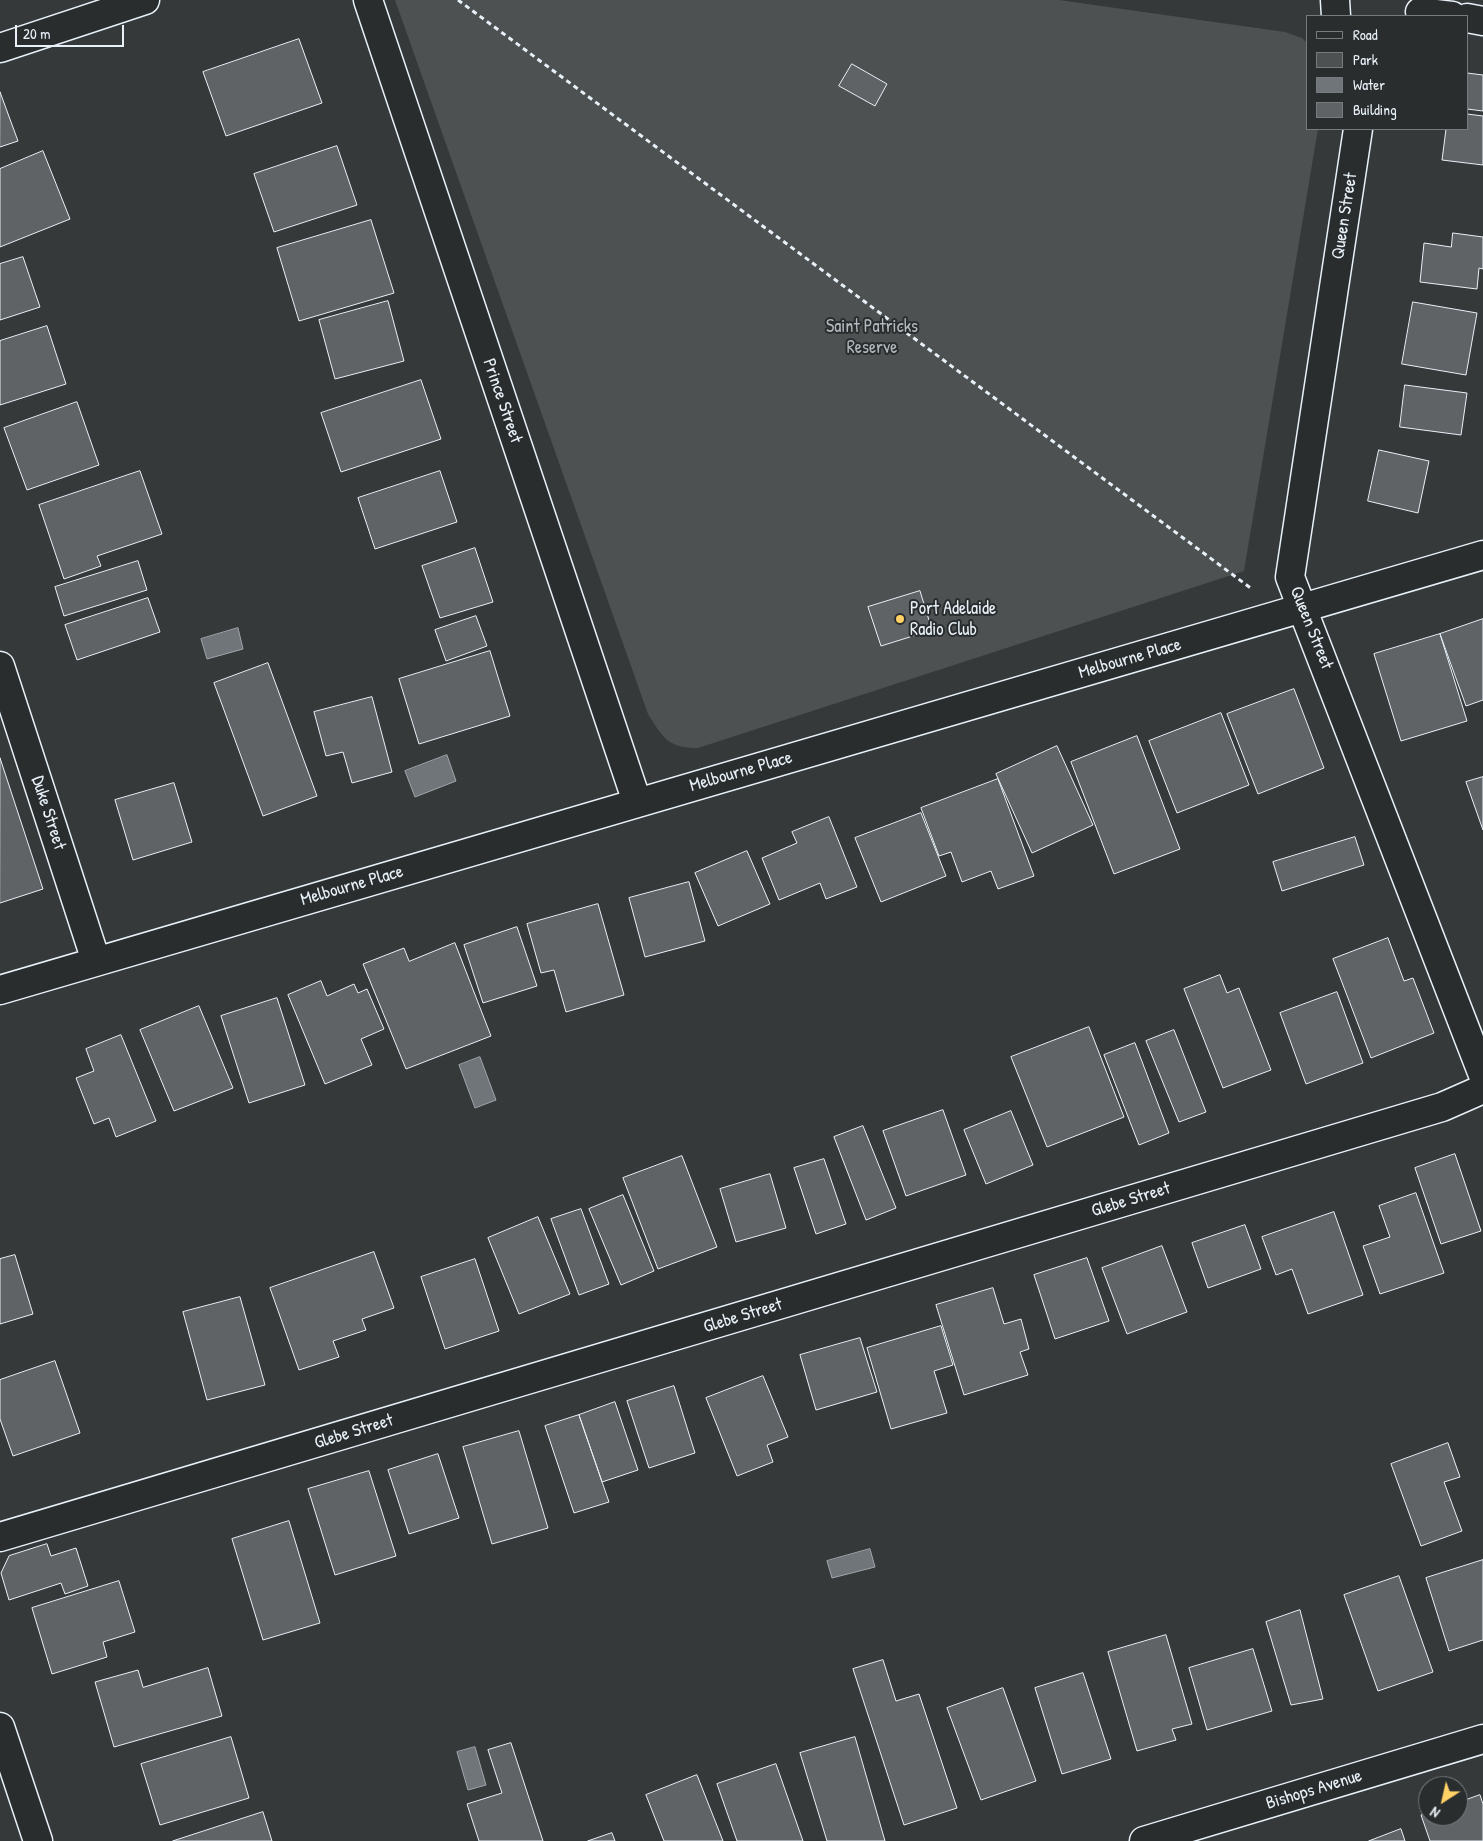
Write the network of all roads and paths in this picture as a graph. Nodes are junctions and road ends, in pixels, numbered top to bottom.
1 (145, 0) edge
2 (368, 0) edge
3 (458, 0) edge
4 (1335, 0) edge
5 (1419, 9) edge
6 (1336, 15) edge
7 (1447, 15) edge
8 (1468, 18) edge
9 (1483, 21) edge
10 (0, 48) edge
11 (1358, 130) edge
12 (1483, 555) edge
13 (1252, 589) dead end
14 (1304, 609) junction
15 (0, 666) edge
16 (637, 802) junction
17 (96, 961) junction
18 (0, 990) edge
19 (1483, 1075) edge
20 (1483, 1090) edge
21 (0, 1537) edge
22 (0, 1727) edge
23 (1483, 1739) edge
24 (38, 1841) edge
25 (1144, 1841) edge

1 - 10 street
2 - 16 street, Prince Street
3 - 13 path
4 - 6 street
5 - 7 street
8 - 9 street
11 - 14 street, Queen Street
12 - 14 street, Melbourne Place
14 - 16 street, Melbourne Place
14 - 19 street, Queen Street
15 - 17 street, Duke Street
16 - 17 street, Melbourne Place
17 - 18 street, Melbourne Place
20 - 21 street, Glebe Street
22 - 24 street
23 - 25 street, Bishops Avenue

